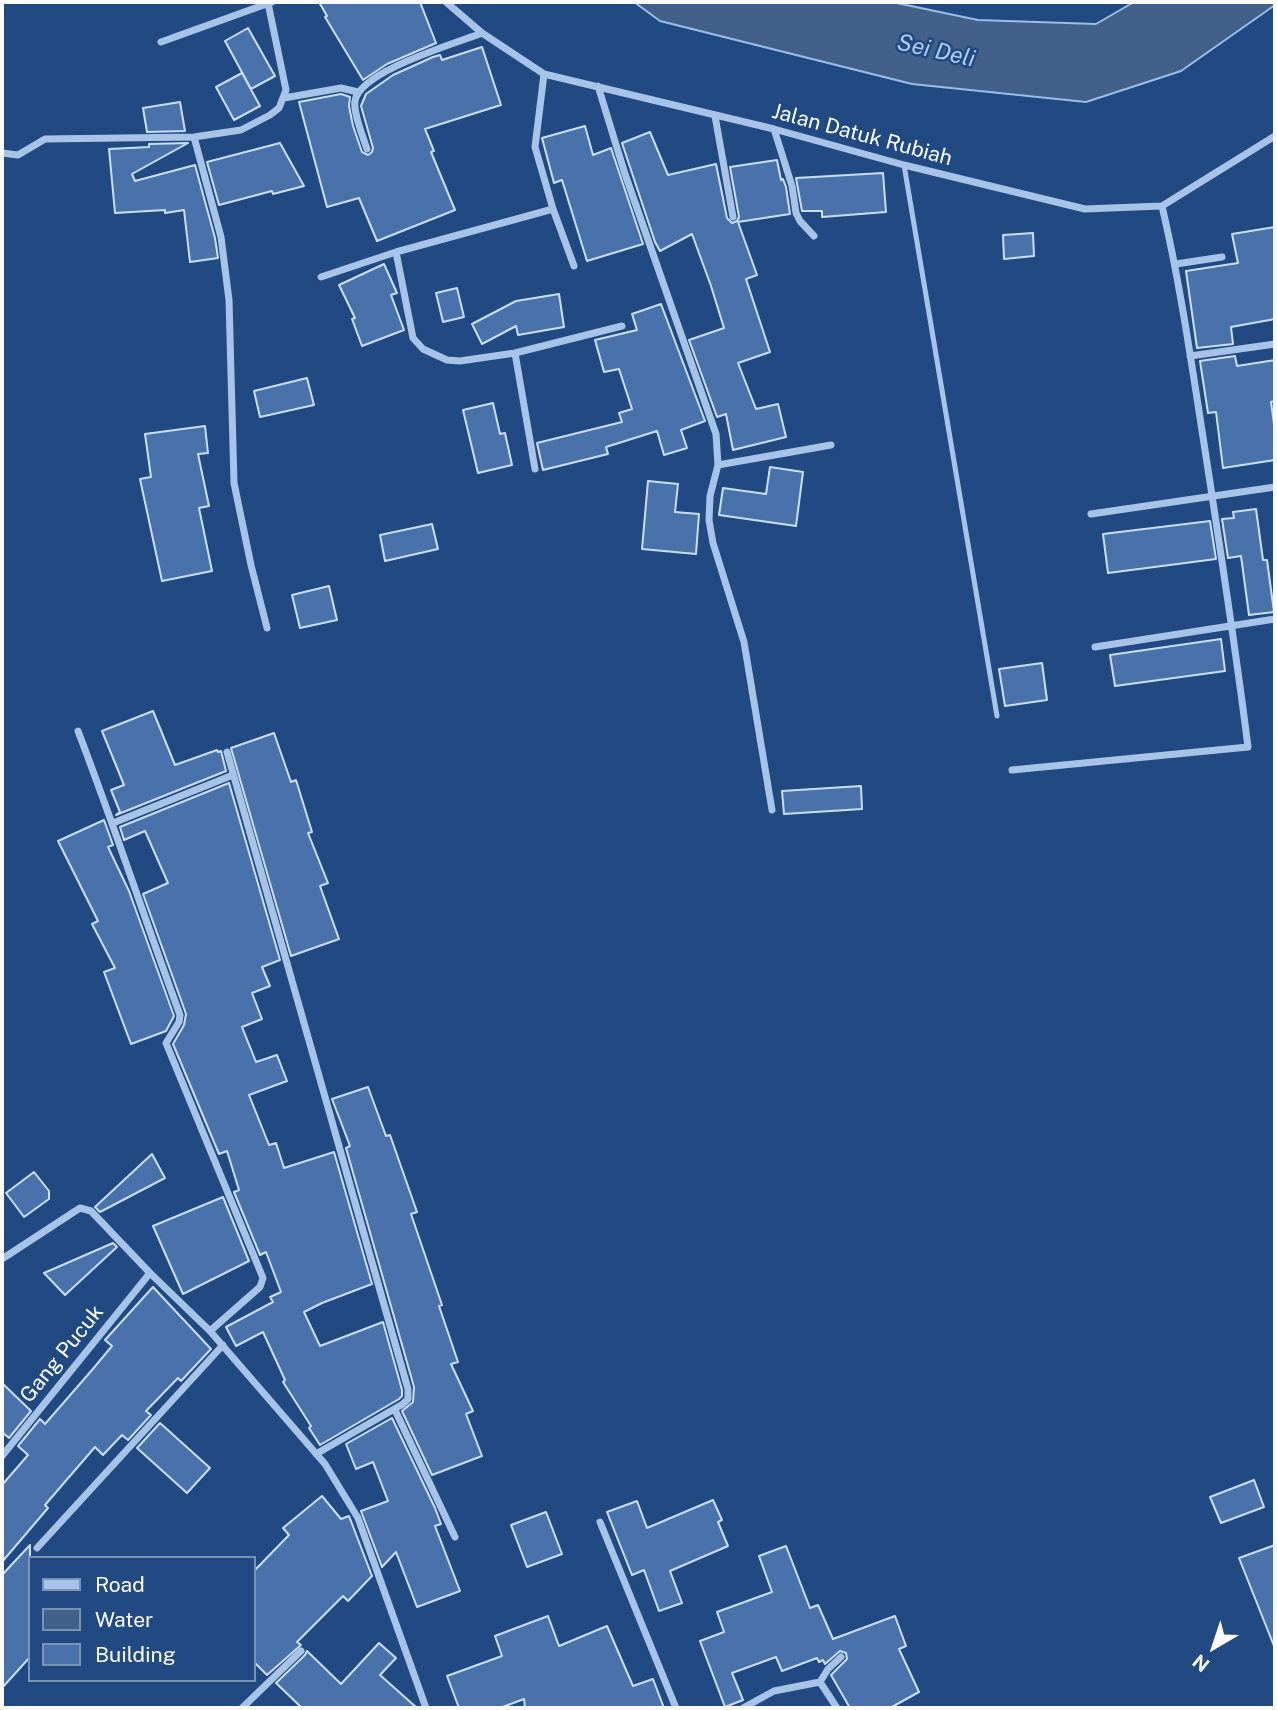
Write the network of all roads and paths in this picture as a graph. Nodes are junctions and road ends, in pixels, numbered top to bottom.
1 (446, 2) edge
2 (270, 3) edge
3 (482, 33) junction
4 (161, 42) dead end
5 (544, 74) junction
6 (598, 86) junction
7 (358, 92) junction
8 (284, 98) junction
9 (715, 116) junction
10 (774, 129) junction
11 (1275, 136) edge
12 (194, 137) junction
13 (367, 149) dead end
14 (2, 153) edge
15 (904, 165) junction
16 (1163, 206) junction
17 (553, 209) junction
18 (733, 217) dead end
19 (814, 236) dead end
20 (396, 252) junction
21 (1223, 257) dead end
22 (1176, 264) junction
23 (574, 266) dead end
24 (321, 277) dead end
25 (622, 326) dead end
26 (1275, 344) edge
27 (515, 353) junction
28 (1191, 356) junction
29 (831, 445) dead end
30 (718, 465) junction
31 (535, 469) dead end
32 (1275, 487) edge
33 (1212, 496) junction
34 (1091, 514) dead end
35 (1275, 620) edge
36 (1233, 626) junction
37 (267, 628) dead end
38 (1095, 647) dead end
39 (997, 716) dead end
40 (78, 731) dead end
41 (227, 752) dead end
42 (1012, 770) dead end
43 (233, 775) junction
44 (772, 810) dead end
45 (113, 823) junction
46 (2, 1259) edge
47 (150, 1273) junction
48 (210, 1331) junction
49 (223, 1345) junction
50 (395, 1410) junction
51 (316, 1454) junction
52 (2, 1456) edge
53 (600, 1522) dead end
54 (455, 1537) dead end
55 (37, 1548) dead end
56 (301, 1651) dead end
57 (841, 1657) dead end
58 (820, 1682) junction
59 (242, 1708) edge
60 (425, 1708) edge
61 (676, 1708) edge
62 (743, 1708) edge
63 (837, 1708) edge

1 - 3 street, Jalan Datuk Rubiah
2 - 4 street
2 - 8 street
3 - 5 street, Jalan Datuk Rubiah
3 - 7 street
5 - 6 street, Jalan Datuk Rubiah
5 - 17 street
6 - 9 street, Jalan Datuk Rubiah
6 - 30 street
7 - 8 street
7 - 13 street
8 - 12 street
9 - 10 street, Jalan Datuk Rubiah
9 - 18 street
10 - 15 street, Jalan Datuk Rubiah
10 - 19 street
11 - 16 street, Jalan Datuk Rubiah
12 - 14 street
12 - 37 street
15 - 16 street, Jalan Datuk Rubiah
15 - 39 lane
16 - 22 street
17 - 20 street
17 - 23 street
20 - 24 street
20 - 27 street
21 - 22 street
22 - 28 street
25 - 27 street
26 - 28 street
27 - 31 street
28 - 33 street
29 - 30 street
30 - 44 street
32 - 33 street
33 - 34 street
33 - 36 street
35 - 36 street
36 - 38 street
36 - 42 street
40 - 45 street
41 - 43 street
43 - 45 street
43 - 50 street
45 - 48 street
46 - 47 street
47 - 48 street
47 - 52 street, Gang Pucuk
48 - 49 street
49 - 51 street
49 - 55 street
50 - 51 street
50 - 54 street
51 - 60 street
53 - 61 street
56 - 59 street
57 - 58 street
58 - 62 street
58 - 63 street

